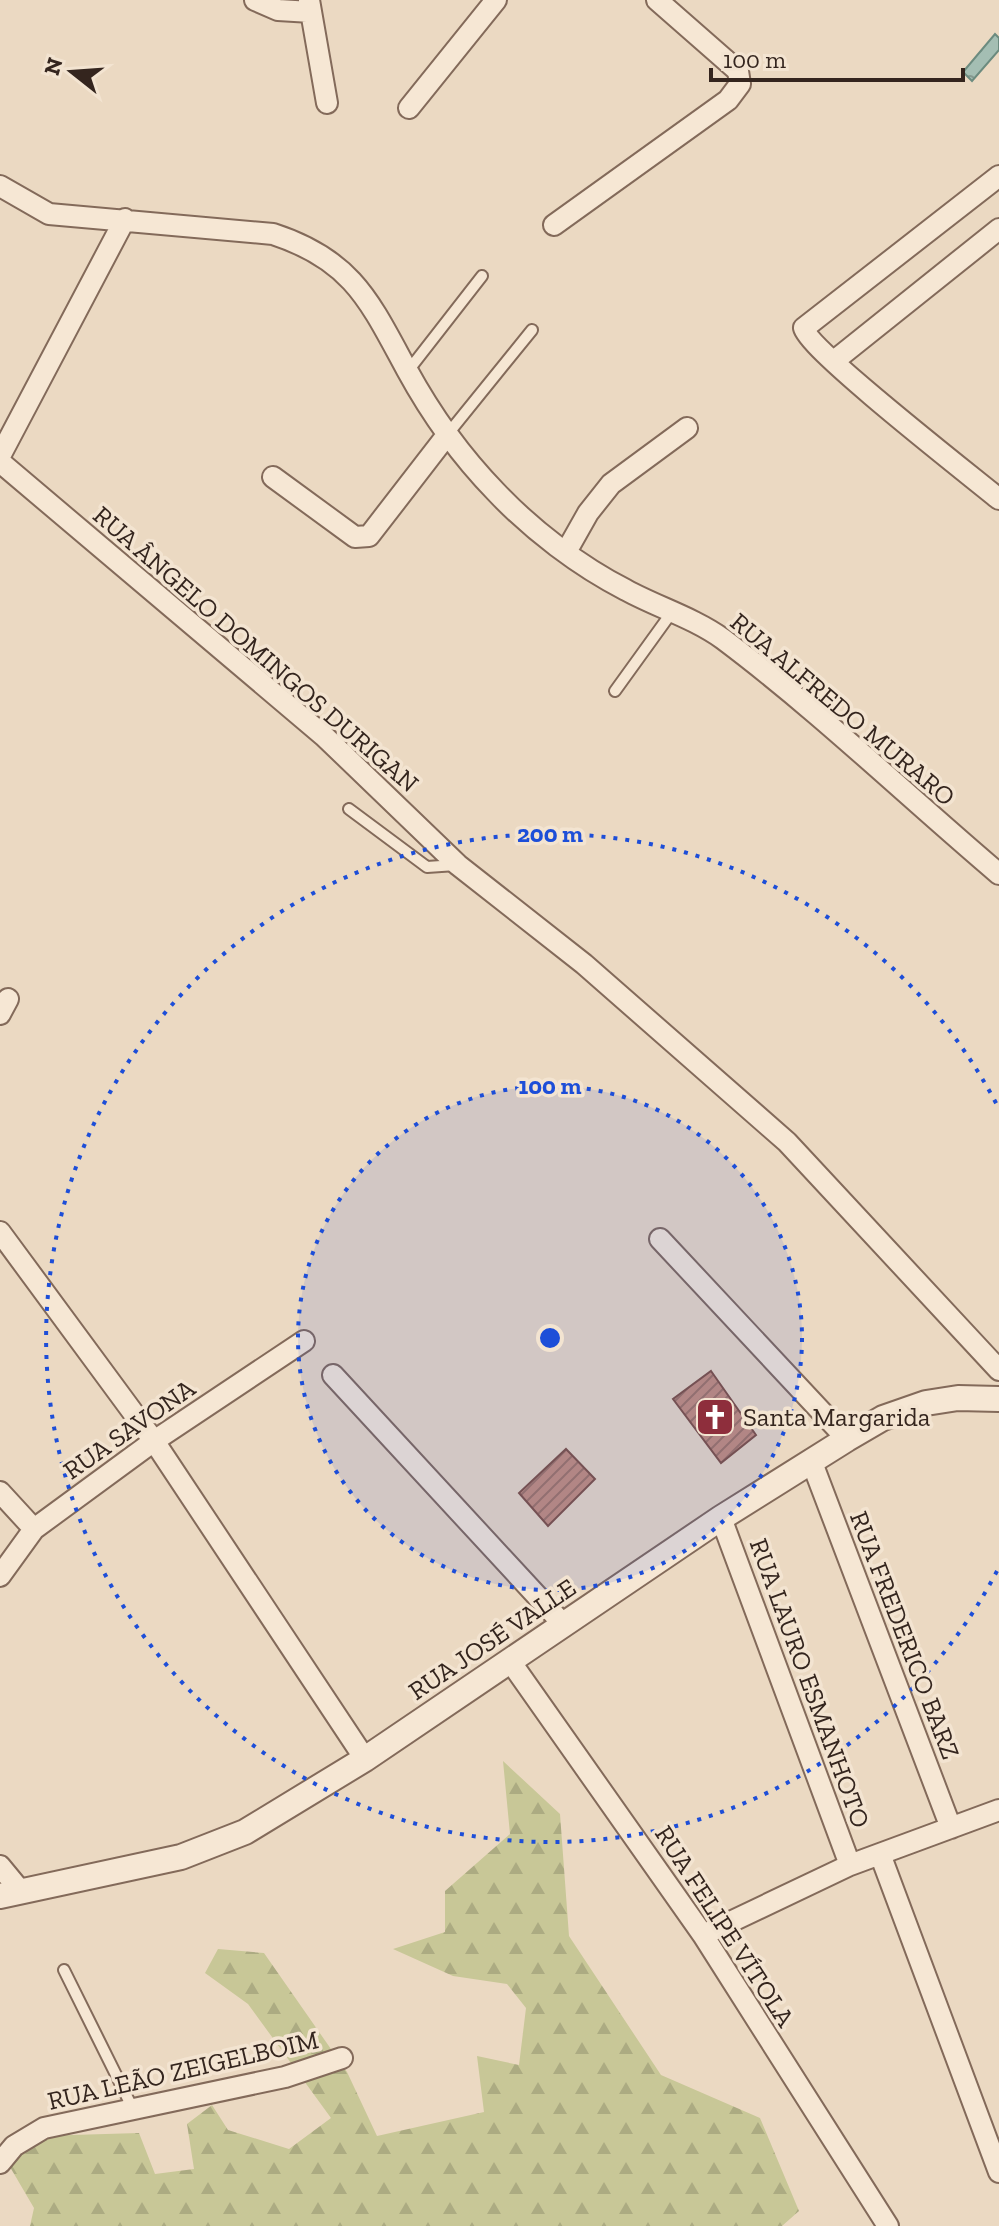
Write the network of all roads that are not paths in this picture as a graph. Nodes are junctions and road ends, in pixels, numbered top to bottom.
1 (255, 0) edge
2 (496, 0) edge
3 (657, 0) edge
4 (310, 6) edge
5 (327, 103) dead end
6 (409, 108) dead end
7 (999, 176) edge
8 (0, 186) edge
9 (125, 219) junction
10 (554, 225) dead end
11 (999, 229) edge
12 (482, 276) dead end
13 (532, 330) dead end
14 (834, 361) junction
15 (408, 371) junction
16 (687, 428) dead end
17 (447, 435) junction
18 (0, 456) edge
19 (0, 462) edge
20 (273, 477) dead end
21 (999, 499) edge
22 (566, 552) junction
23 (672, 612) junction
24 (615, 691) dead end
25 (349, 809) dead end
26 (458, 865) junction
27 (999, 874) edge
28 (0, 1232) edge
29 (660, 1239) dead end
30 (304, 1341) dead end
31 (999, 1370) edge
32 (333, 1375) dead end
33 (999, 1391) edge
34 (999, 1399) edge
35 (847, 1439) junction
36 (154, 1441) junction
37 (811, 1460) junction
38 (0, 1492) edge
39 (721, 1518) junction
40 (34, 1529) junction
41 (0, 1576) edge
42 (563, 1624) junction
43 (510, 1661) junction
44 (365, 1759) junction
45 (999, 1810) edge
46 (951, 1828) junction
47 (880, 1854) junction
48 (850, 1865) junction
49 (0, 1866) edge
50 (9, 1892) edge
51 (703, 1935) junction
52 (64, 1970) dead end
53 (342, 2058) dead end
54 (134, 2111) junction
55 (995, 2148) edge
56 (0, 2163) edge
57 (999, 2172) edge
58 (888, 2226) edge

1 - 4 street
2 - 6 street
3 - 10 street
4 - 5 street
7 - 14 street
8 - 9 street, RUA ALFREDO MURARO
9 - 15 street, RUA ALFREDO MURARO
9 - 18 street
11 - 14 street
12 - 15 lane
13 - 17 lane
14 - 21 street
15 - 17 street, RUA ALFREDO MURARO
16 - 22 street
17 - 20 street
17 - 22 street, RUA ALFREDO MURARO
19 - 26 street, RUA ÂNGELO DOMINGOS DURIGAN
22 - 23 street, RUA ALFREDO MURARO
23 - 24 lane
23 - 27 street, RUA ALFREDO MURARO
25 - 26 lane
26 - 31 street, RUA ÂNGELO DOMINGOS DURIGAN
28 - 36 street
29 - 35 street
30 - 36 street, RUA SAVONA
32 - 42 street
33 - 34 street
34 - 35 street, RUA JOSÉ VALLE
35 - 37 street, RUA JOSÉ VALLE
36 - 40 street, RUA SAVONA
36 - 44 street
37 - 39 street, RUA JOSÉ VALLE
37 - 46 street, RUA FREDERICO BARZ
38 - 40 street
39 - 42 street, RUA JOSÉ VALLE
39 - 48 street, RUA LAURO ESMANHOTO
40 - 41 street, RUA SAVONA
42 - 43 street, RUA JOSÉ VALLE
43 - 44 street, RUA JOSÉ VALLE
43 - 51 street, RUA FELIPE VÍTOLA
44 - 50 street, RUA JOSÉ VALLE
45 - 46 street
46 - 47 street
47 - 48 street
47 - 55 street
48 - 51 street
49 - 50 street
51 - 58 street, RUA FELIPE VÍTOLA
52 - 54 lane
53 - 54 street, RUA LEÃO ZEIGELBOIM
54 - 56 street, RUA LEÃO ZEIGELBOIM
55 - 57 street

